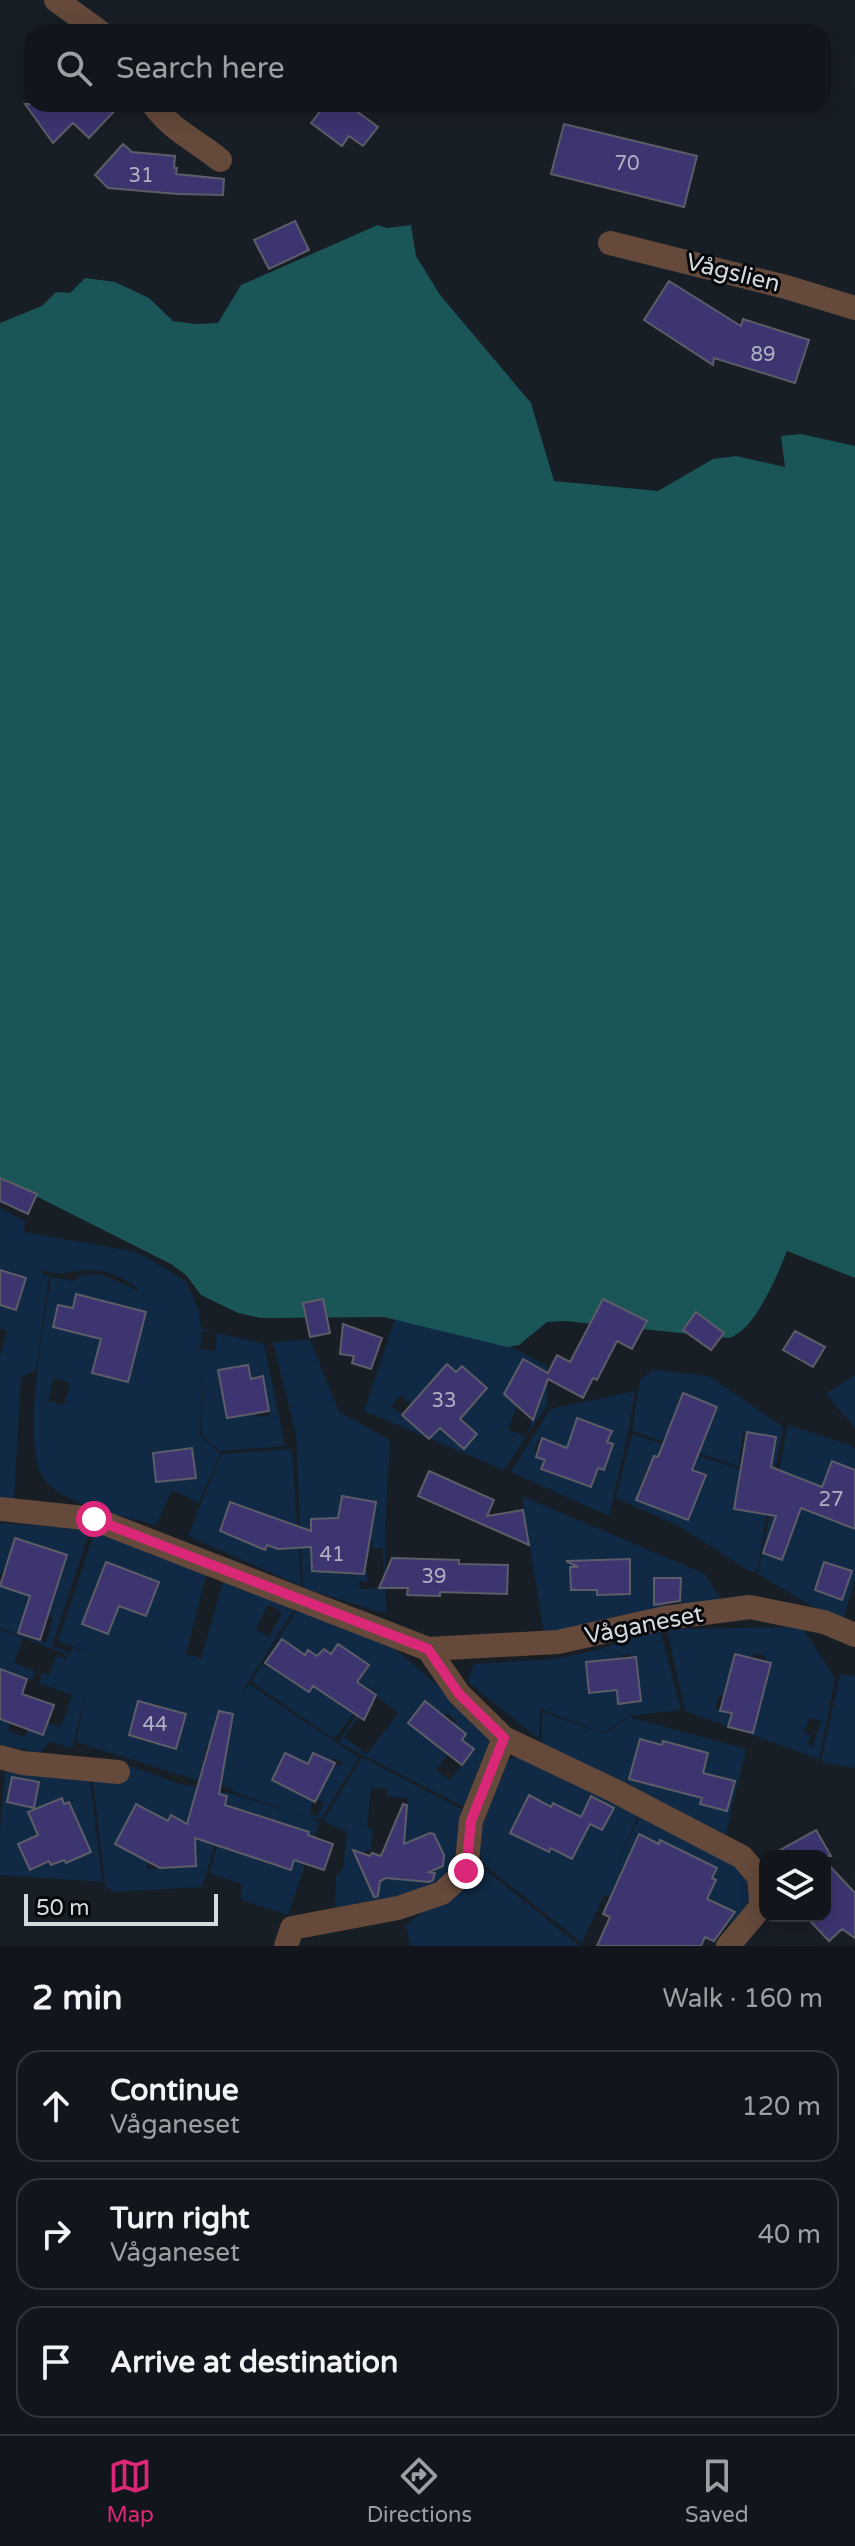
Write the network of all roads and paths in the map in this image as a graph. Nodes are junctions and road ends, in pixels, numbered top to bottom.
1 (56, 0) edge
2 (89, 24) edge
3 (159, 112) edge
4 (220, 160) dead end
5 (610, 243) dead end
6 (855, 308) edge
7 (0, 1509) edge
8 (855, 1635) edge
9 (428, 1649) junction
10 (504, 1738) junction
11 (0, 1757) edge
12 (118, 1772) dead end
13 (286, 1946) edge
14 (728, 1946) edge

1 - 2 street
3 - 4 street
5 - 6 street, Vågslien
7 - 9 street, Våganeset
8 - 9 street, Våganeset
9 - 10 street
10 - 13 street
10 - 14 street
11 - 12 street

